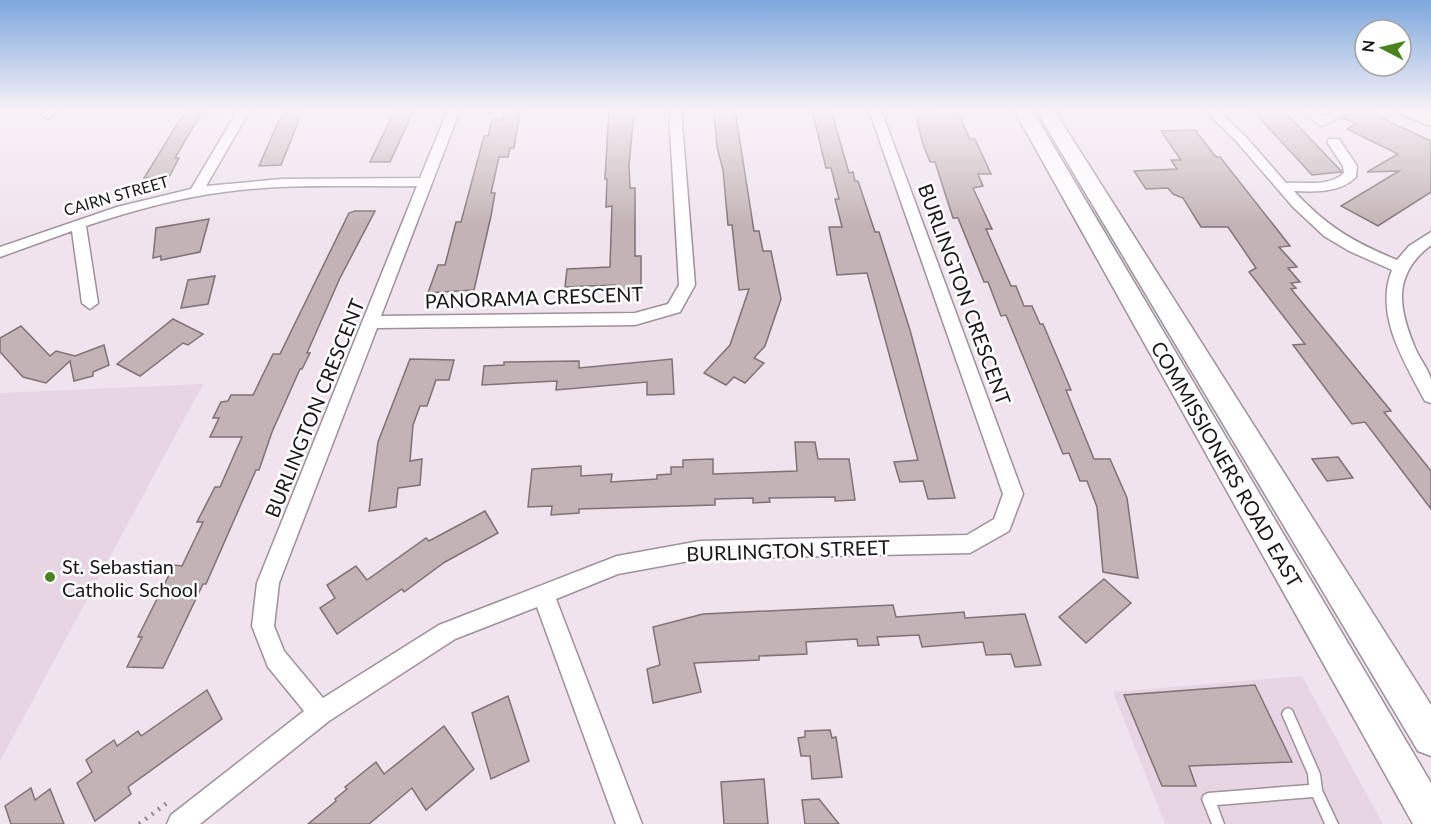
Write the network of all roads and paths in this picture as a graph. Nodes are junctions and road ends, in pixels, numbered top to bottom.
1 (221, 148) edge
2 (439, 148) edge
3 (678, 148) edge
4 (889, 148) edge
5 (1045, 148) edge
6 (1069, 148) edge
7 (1250, 148) edge
8 (1338, 148) edge
9 (425, 182) junction
10 (1283, 188) junction
11 (196, 192) junction
12 (78, 224) junction
13 (1431, 237) edge
14 (0, 252) edge
15 (1400, 267) junction
16 (90, 303) dead end
17 (371, 322) junction
18 (1431, 396) edge
19 (1013, 494) joint
20 (543, 594) junction
21 (321, 713) junction
22 (1288, 714) dead end
23 (1431, 738) edge
24 (1316, 791) junction
25 (1431, 819) edge
26 (180, 824) edge
27 (629, 824) edge
28 (1218, 824) edge
29 (1332, 824) edge

1 - 11 street
2 - 9 street, BURLINGTON CRESCENT
3 - 17 street, PANORAMA CRESCENT
4 - 19 street, BURLINGTON CRESCENT
5 - 25 main road, COMMISSIONERS ROAD EAST
6 - 23 main road, COMMISSIONERS ROAD EAST
7 - 10 street
8 - 10 street
9 - 11 street, CAIRN STREET
9 - 17 street, BURLINGTON CRESCENT
10 - 15 street
11 - 12 street, CAIRN STREET
12 - 14 street, CAIRN STREET
12 - 16 street
13 - 15 street
15 - 18 street
17 - 21 street, BURLINGTON CRESCENT
19 - 20 street, BURLINGTON STREET
20 - 21 street, BURLINGTON STREET
20 - 27 street
21 - 26 street, BURLINGTON STREET
22 - 24 lane
24 - 28 lane
24 - 29 lane

